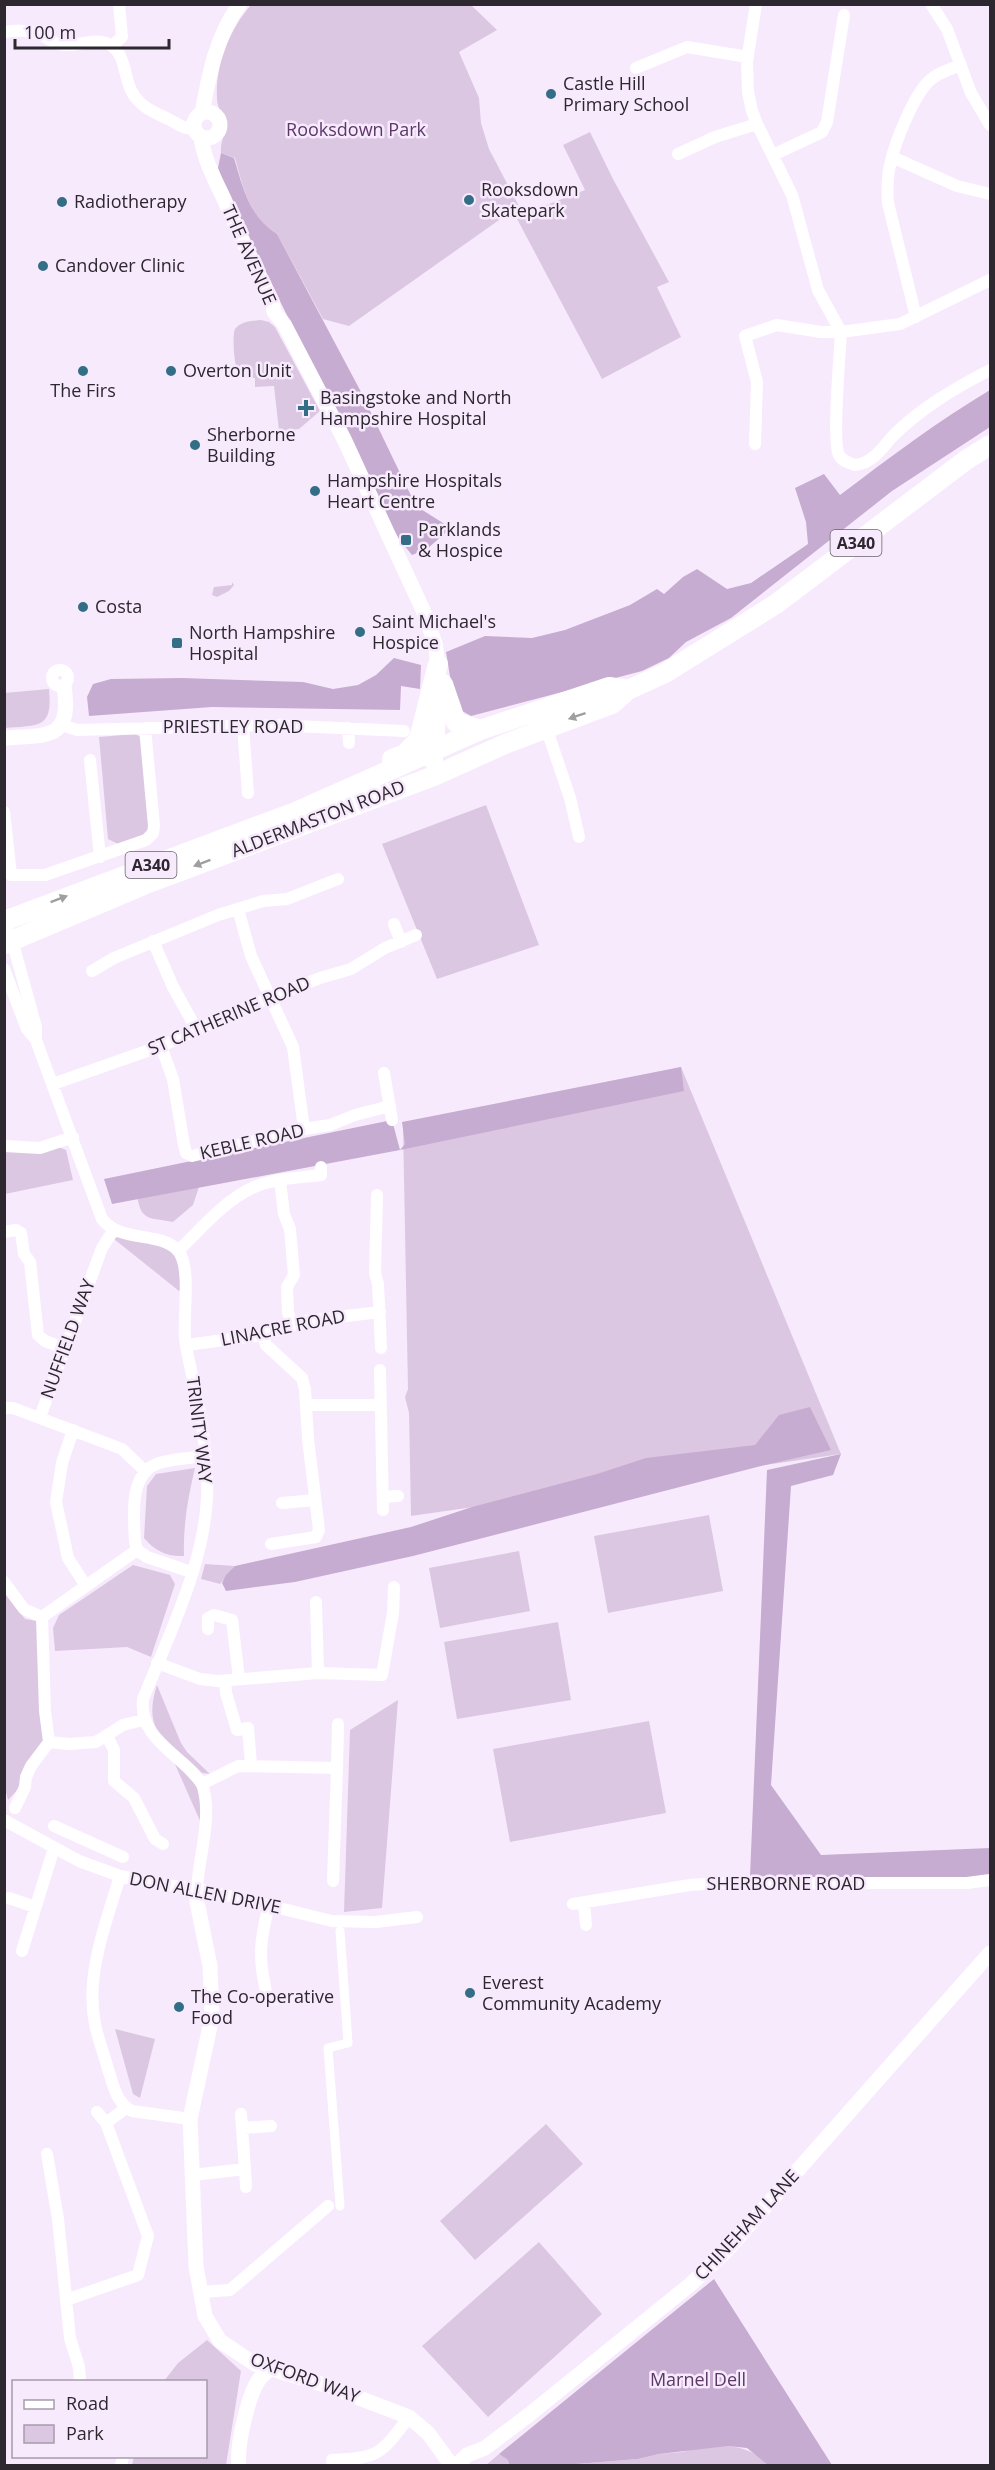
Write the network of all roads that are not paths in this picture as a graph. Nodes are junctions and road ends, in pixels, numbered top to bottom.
1 (119, 4) edge
2 (240, 4) edge
3 (756, 4) edge
4 (931, 4) edge
5 (844, 15) dead end
6 (4, 32) edge
7 (112, 46) junction
8 (748, 57) junction
9 (961, 64) junction
10 (636, 68) dead end
11 (757, 124) junction
12 (203, 125) junction
13 (990, 125) edge
14 (678, 154) dead end
15 (773, 155) junction
16 (892, 157) junction
17 (990, 194) edge
18 (990, 280) edge
19 (916, 317) junction
20 (841, 332) junction
21 (990, 370) edge
22 (755, 444) dead end
23 (990, 445) edge
24 (438, 664) junction
25 (60, 685) dead end
26 (628, 690) junction
27 (540, 709) junction
28 (63, 723) junction
29 (243, 726) junction
30 (145, 728) junction
31 (348, 728) junction
32 (480, 730) junction
33 (548, 733) junction
34 (4, 738) edge
35 (418, 740) junction
36 (349, 743) dead end
37 (505, 744) junction
38 (90, 760) dead end
39 (434, 776) junction
40 (248, 793) dead end
41 (4, 812) edge
42 (579, 837) dead end
43 (6, 840) edge
44 (100, 857) junction
45 (338, 879) dead end
46 (238, 909) junction
47 (394, 924) dead end
48 (6, 932) edge
49 (416, 935) dead end
50 (153, 941) junction
51 (401, 942) junction
52 (4, 969) edge
53 (92, 972) dead end
54 (271, 997) junction
55 (196, 1029) junction
56 (36, 1040) junction
57 (161, 1046) junction
58 (384, 1073) dead end
59 (53, 1084) junction
60 (390, 1106) junction
61 (392, 1120) dead end
62 (304, 1129) junction
63 (73, 1137) junction
64 (4, 1146) edge
65 (321, 1167) dead end
66 (280, 1181) junction
67 (382, 1201) dead end
68 (113, 1231) junction
69 (4, 1232) edge
70 (178, 1251) junction
71 (380, 1312) junction
72 (292, 1324) junction
73 (263, 1335) junction
74 (186, 1345) junction
75 (64, 1347) junction
76 (381, 1347) dead end
77 (380, 1370) dead end
78 (306, 1405) junction
79 (380, 1405) junction
80 (4, 1408) edge
81 (40, 1417) junction
82 (73, 1430) junction
83 (205, 1456) junction
84 (145, 1471) junction
85 (398, 1496) dead end
86 (383, 1497) junction
87 (315, 1500) junction
88 (282, 1503) dead end
89 (383, 1510) dead end
90 (271, 1544) dead end
91 (137, 1550) junction
92 (191, 1572) junction
93 (4, 1582) edge
94 (86, 1586) junction
95 (394, 1587) dead end
96 (316, 1602) dead end
97 (42, 1617) junction
98 (208, 1629) dead end
99 (157, 1663) junction
100 (318, 1673) junction
101 (239, 1680) junction
102 (225, 1681) junction
103 (143, 1720) junction
104 (338, 1724) dead end
105 (107, 1736) junction
106 (49, 1742) junction
107 (251, 1765) junction
108 (337, 1768) junction
109 (202, 1784) junction
110 (15, 1809) dead end
111 (4, 1820) edge
112 (54, 1826) dead end
113 (163, 1844) dead end
114 (97, 1846) junction
115 (54, 1848) junction
116 (123, 1857) dead end
117 (89, 1865) junction
118 (120, 1876) junction
119 (990, 1880) edge
120 (333, 1881) dead end
121 (197, 1888) junction
122 (9, 1898) dead end
123 (269, 1905) junction
124 (35, 1907) junction
125 (417, 1917) dead end
126 (586, 1925) dead end
127 (340, 1931) dead end
128 (22, 1951) dead end
129 (990, 1953) edge
130 (291, 1997) dead end
131 (126, 2108) junction
132 (97, 2112) dead end
133 (241, 2114) dead end
134 (190, 2119) junction
135 (106, 2123) junction
136 (271, 2126) dead end
137 (242, 2128) junction
138 (47, 2154) dead end
139 (245, 2169) junction
140 (192, 2175) junction
141 (246, 2187) dead end
142 (334, 2206) joint
143 (201, 2292) junction
144 (66, 2300) junction
145 (255, 2364) junction
146 (272, 2367) junction
147 (80, 2380) edge
148 (258, 2381) junction
149 (409, 2416) junction
150 (444, 2452) junction
151 (467, 2455) junction
152 (239, 2466) edge
153 (333, 2466) edge
154 (454, 2466) edge

1 - 7 street
2 - 12 street, THE AVENUE
3 - 8 street
4 - 9 street
5 - 15 street
6 - 7 street
7 - 12 street
8 - 10 street
8 - 11 street
9 - 13 street
9 - 16 street
11 - 14 street
11 - 15 street
12 - 24 street, THE AVENUE
15 - 20 street
16 - 17 street
16 - 19 street
18 - 19 street
19 - 20 street
20 - 21 street
20 - 22 street
23 - 26 main road, ALDERMASTON ROAD / A340
24 - 32 main road
24 - 35 main road
25 - 28 street
26 - 27 main road, ALDERMASTON ROAD / A340
26 -> 33 main road, ALDERMASTON ROAD / A340
27 - 32 main road, ALDERMASTON ROAD / A340
27 - 33 main road
28 - 30 street, PRIESTLEY ROAD
28 - 34 street, PRIESTLEY ROAD
29 - 30 street, PRIESTLEY ROAD
29 - 31 street, PRIESTLEY ROAD
29 - 40 street
30 - 44 street
31 - 35 street, PRIESTLEY ROAD
31 - 36 street
32 - 35 main road, ALDERMASTON ROAD / A340
33 - 37 main road, ALDERMASTON ROAD / A340
33 - 42 street
35 - 37 main road, A340
35 - 39 main road
48 -> 35 main road, ALDERMASTON ROAD / A340
37 - 39 main road, ALDERMASTON ROAD / A340
38 - 44 street
39 -> 48 main road, ALDERMASTON ROAD / A340
41 - 43 street
43 - 44 street
45 - 46 street
46 - 50 street
46 - 54 street
47 - 51 street
48 - 56 street
49 - 51 street, ST CATHERINE ROAD
50 - 53 street
50 - 55 street
51 - 54 street, ST CATHERINE ROAD
52 - 56 street
54 - 55 street, ST CATHERINE ROAD
54 - 62 street
55 - 57 street, ST CATHERINE ROAD
56 - 59 street
57 - 59 street, ST CATHERINE ROAD
57 - 62 street, KEBLE ROAD
58 - 60 street
59 - 63 street
60 - 61 street
60 - 62 street, KEBLE ROAD
63 - 64 street
63 - 68 street
65 - 66 street
66 - 70 street
66 - 72 street
67 - 71 street
68 - 70 street
68 - 75 street, NUFFIELD WAY
69 - 75 street
70 - 74 street, TRINITY WAY
71 - 72 street, LINACRE ROAD
71 - 76 street
72 - 73 street, LINACRE ROAD
73 - 74 street, LINACRE ROAD
73 - 78 street
74 - 83 street, TRINITY WAY
75 - 81 street, NUFFIELD WAY
77 - 79 street
78 - 79 street
78 - 87 street
79 - 86 street
80 - 81 street
81 - 82 street, NUFFIELD WAY
82 - 84 street, NUFFIELD WAY
82 - 94 street
83 - 84 street
83 - 92 street, TRINITY WAY
84 - 91 street
85 - 86 street
86 - 89 street
87 - 88 street
87 - 90 street
91 - 92 street
91 - 94 street
92 - 99 street, TRINITY WAY
93 - 97 street
94 - 97 street
95 - 100 street
96 - 100 street
97 - 106 street
98 - 101 street
99 - 102 street
99 - 103 street, TRINITY WAY
100 - 101 street
101 - 102 street
102 - 107 street
103 - 105 street
103 - 109 street
104 - 108 street
105 - 106 street
105 - 113 street
106 - 110 street
107 - 108 street
107 - 109 street
108 - 120 street
109 - 121 street
111 - 115 street, DON ALLEN DRIVE
112 - 114 street
114 - 116 street
114 - 117 street
115 - 117 street, DON ALLEN DRIVE
115 - 124 street
117 - 118 street, DON ALLEN DRIVE
118 - 121 street, DON ALLEN DRIVE
118 - 131 street
119 - 126 street, SHERBORNE ROAD
121 - 123 street, DON ALLEN DRIVE
121 - 134 street, OXFORD WAY
122 - 124 street
123 - 125 street, DON ALLEN DRIVE
123 - 130 street
124 - 128 street
127 - 142 street
129 - 151 street, CHINEHAM LANE
131 - 134 street
131 - 135 street
132 - 135 street
133 - 137 street
134 - 140 street, OXFORD WAY
135 - 144 street
136 - 137 street
137 - 139 street
138 - 144 street
139 - 140 street
139 - 141 street
140 - 143 street, OXFORD WAY
142 - 143 street
143 - 145 street, OXFORD WAY
144 - 147 street
145 - 146 street, OXFORD WAY
145 - 148 street
146 - 148 street
146 - 149 street, OXFORD WAY
148 - 152 street
149 - 150 street, OXFORD WAY
149 - 153 street
150 - 151 street
150 - 154 street, OXFORD WAY
151 - 154 street, CHINEHAM LANE

